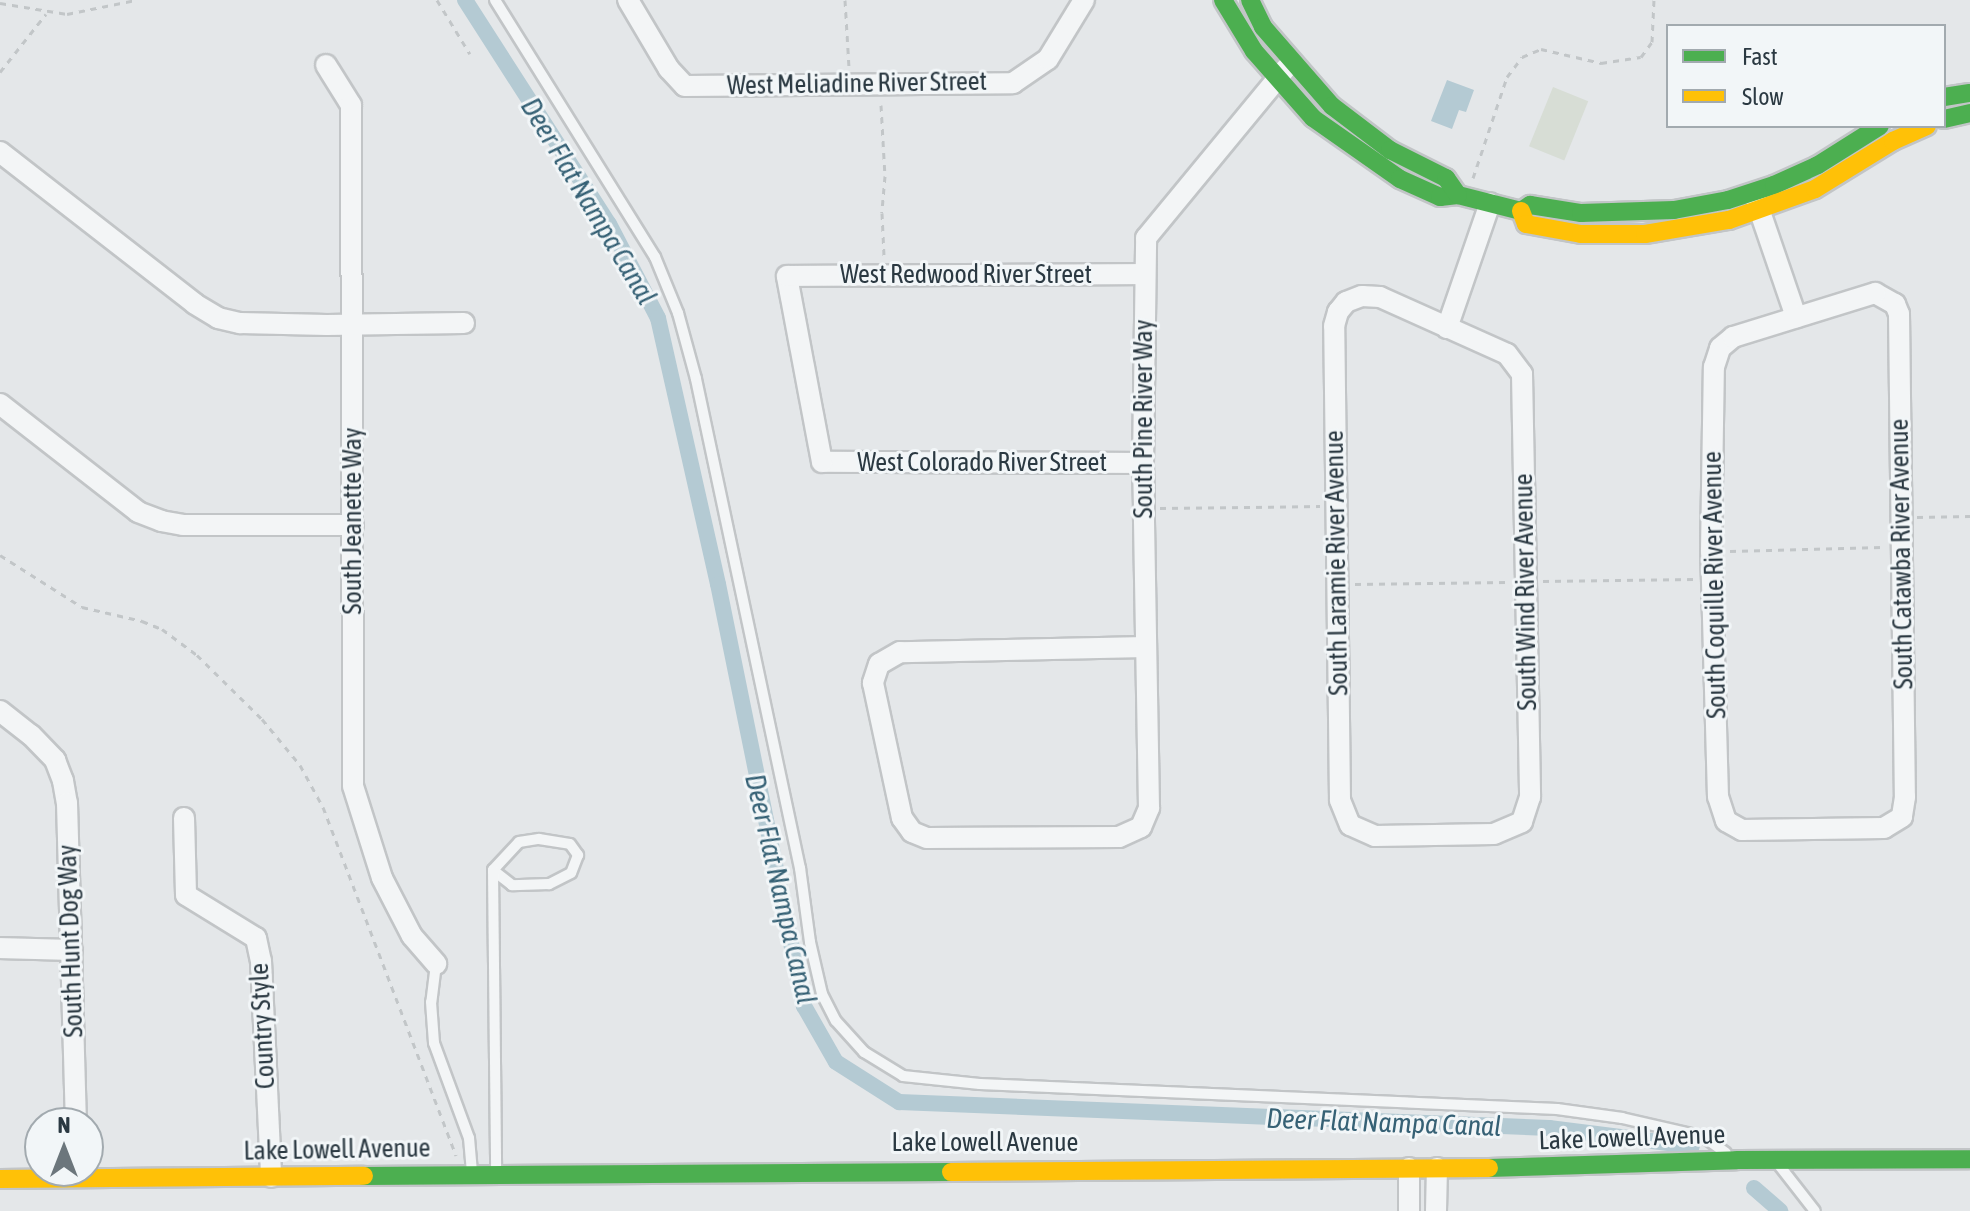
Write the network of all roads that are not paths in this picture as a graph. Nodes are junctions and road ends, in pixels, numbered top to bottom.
1 (495, 0) edge
2 (628, 0) edge
3 (1084, 0) edge
4 (1223, 0) edge
5 (1250, 0) edge
6 (1292, 63) junction
7 (326, 65) dead end
8 (1276, 77) junction
9 (1970, 93) edge
10 (1946, 97) edge
11 (1970, 113) edge
12 (1946, 119) edge
13 (1877, 128) edge
14 (1922, 128) edge
15 (0, 152) edge
16 (1462, 196) junction
17 (1757, 201) junction
18 (1490, 203) junction
19 (1145, 274) junction
20 (1796, 317) junction
21 (464, 323) dead end
22 (353, 326) junction
23 (1447, 328) junction
24 (0, 404) edge
25 (822, 462) joint
26 (1143, 463) junction
27 (353, 525) junction
28 (1146, 647) junction
29 (0, 711) edge
30 (184, 818) dead end
31 (1726, 821) joint
32 (1350, 825) joint
33 (493, 870) junction
34 (0, 948) edge
35 (72, 950) junction
36 (436, 964) joint
37 (76, 1107) edge
38 (1970, 1159) edge
39 (1737, 1160) junction
40 (1775, 1160) junction
41 (1409, 1168) junction
42 (1437, 1168) junction
43 (104, 1174) edge
44 (496, 1174) junction
45 (467, 1175) junction
46 (24, 1177) edge
47 (271, 1177) junction
48 (0, 1179) edge
49 (1409, 1211) edge
50 (1436, 1211) edge
51 (1815, 1211) edge

1 - 39 lane
2 - 3 street, West Meliadine River Street
4 - 8 street
5 - 6 street
6 - 8 street, South Pine River Way
6 - 16 street
7 - 22 street, South Jeanette Way
8 - 16 street
8 - 19 street, South Pine River Way
9 - 10 street
11 - 12 street
13 - 17 street
14 - 17 street
15 - 22 street
16 - 18 street
17 - 18 street
17 - 20 street
18 - 23 street
19 - 25 street, West Redwood River Street
19 - 26 street, South Pine River Way
20 - 31 street, South Coquille River Avenue
20 - 31 street, South Catawba River Avenue
21 - 22 street
22 - 27 street, South Jeanette Way
23 - 32 street, South Laramie River Avenue
23 - 32 street, South Wind River Avenue
24 - 27 street
25 - 26 street, West Colorado River Street
26 - 28 street, South Pine River Way
27 - 36 street, South Jeanette Way
28 - 28 street, South Pine River Way
29 - 35 street, South Hunt Dog Way
30 - 47 street, Country Style
33 - 33 lane
33 - 44 lane
34 - 35 street
35 - 37 street, South Hunt Dog Way
36 - 45 lane
38 - 40 street, Lake Lowell Avenue
39 - 40 street, Lake Lowell Avenue
39 - 42 street, Lake Lowell Avenue
40 - 51 lane
41 - 42 street, Lake Lowell Avenue
41 - 44 street, Lake Lowell Avenue
41 - 49 street
42 - 50 street
43 - 47 street, Lake Lowell Avenue
44 - 45 street, Lake Lowell Avenue
45 - 47 street, Lake Lowell Avenue
46 - 48 street, Lake Lowell Avenue

